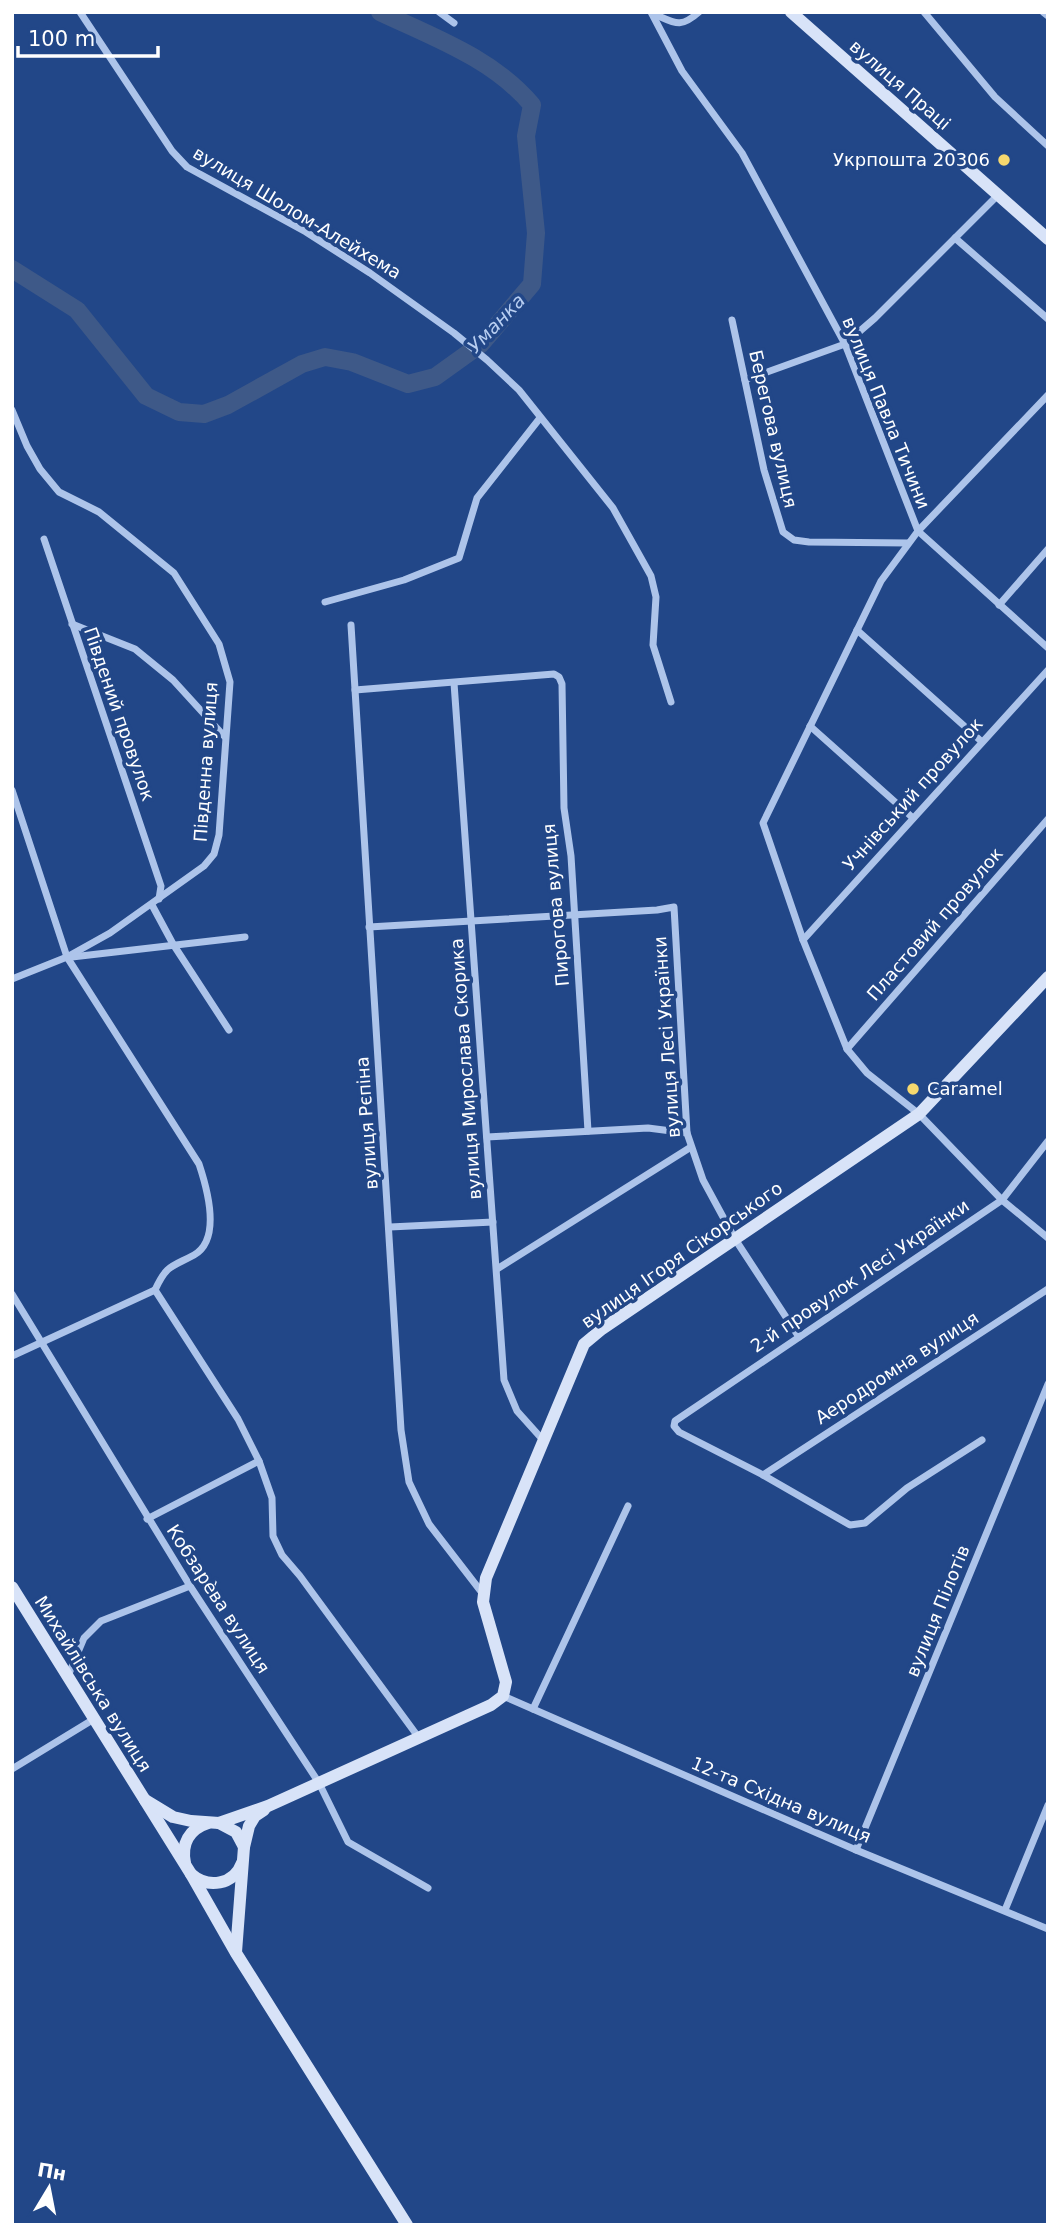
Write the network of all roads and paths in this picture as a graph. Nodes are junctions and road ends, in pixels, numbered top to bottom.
1 (80, 12) edge
2 (439, 12) edge
3 (699, 12) edge
4 (791, 12) edge
5 (924, 12) edge
6 (1043, 12) edge
7 (652, 13) edge
8 (1048, 16) edge
9 (454, 23) dead end
10 (1048, 146) edge
11 (998, 195) junction
12 (956, 238) junction
13 (1048, 239) edge
14 (1048, 319) edge
15 (732, 320) dead end
16 (845, 344) junction
17 (745, 380) junction
18 (1048, 395) edge
19 (12, 411) edge
20 (540, 418) junction
21 (918, 531) junction
22 (44, 538) dead end
23 (908, 543) junction
24 (1048, 549) edge
25 (325, 602) dead end
26 (999, 605) junction
27 (72, 624) junction
28 (351, 625) dead end
29 (857, 630) junction
30 (1048, 649) edge
31 (1048, 670) edge
32 (454, 683) junction
33 (355, 690) junction
34 (671, 702) dead end
35 (810, 726) junction
36 (225, 737) junction
37 (981, 741) junction
38 (12, 790) edge
39 (913, 818) junction
40 (1048, 819) edge
41 (155, 902) junction
42 (574, 915) junction
43 (471, 920) junction
44 (369, 927) junction
45 (246, 937) dead end
46 (803, 940) junction
47 (173, 944) junction
48 (67, 957) junction
49 (1048, 977) edge
50 (12, 979) edge
51 (229, 1030) dead end
52 (847, 1049) junction
53 (919, 1114) junction
54 (588, 1131) junction
55 (687, 1133) junction
56 (486, 1137) junction
57 (1048, 1141) edge
58 (691, 1147) junction
59 (1002, 1200) junction
60 (493, 1222) junction
61 (390, 1227) junction
62 (1048, 1238) edge
63 (734, 1239) junction
64 (497, 1269) junction
65 (1048, 1289) edge
66 (155, 1290) junction
67 (12, 1294) edge
68 (799, 1337) junction
69 (43, 1342) junction
70 (12, 1356) edge
71 (1048, 1384) edge
72 (982, 1440) dead end
73 (544, 1441) junction
74 (259, 1461) junction
75 (763, 1475) junction
76 (628, 1506) dead end
77 (147, 1519) junction
78 (190, 1586) junction
79 (12, 1587) edge
80 (484, 1596) junction
81 (68, 1676) junction
82 (503, 1696) junction
83 (533, 1709) junction
84 (94, 1719) junction
85 (419, 1738) junction
86 (12, 1769) edge
87 (319, 1783) junction
88 (145, 1800) junction
89 (1048, 1805) edge
90 (268, 1807) junction
91 (213, 1823) junction
92 (856, 1850) junction
93 (244, 1853) junction
94 (189, 1871) junction
95 (428, 1888) dead end
96 (1005, 1910) junction
97 (1048, 1928) edge
98 (236, 1953) junction
99 (407, 2225) edge

1 - 20 street, вулиця Шолом-Алейхема
2 - 9 street
3 - 7 street
4 - 11 main road, вулиця Праці
5 - 10 street
6 - 8 street
7 - 16 street, вулиця Павла Тичини
11 - 12 street
11 - 13 main road, вулиця Праці
12 - 14 street
12 - 16 street
15 - 17 street, Берегова вулиця
16 - 17 street
16 - 21 street, вулиця Павла Тичини
17 - 23 street, Берегова вулиця
18 - 21 street
19 - 36 street, Південна вулиця
20 - 25 street
20 - 34 street, вулиця Шолом-Алейхема
21 - 23 street
21 - 26 street, вулиця Павла Тичини
22 - 27 street, Південий провулок
23 - 29 street
24 - 26 street
26 - 30 street, вулиця Павла Тичини
27 - 36 street
27 - 41 street, Південий провулок
28 - 33 street, вулиця Рєпіна
29 - 35 street
29 - 37 street
31 - 37 street, Учнівський провулок
32 - 33 street
32 - 42 street, Пирогова вулиця
32 - 43 street, вулиця Мирослава Скорика
33 - 44 street, вулиця Рєпіна
35 - 39 street
35 - 46 street
36 - 41 street, Південна вулиця
37 - 39 street, Учнівський провулок
38 - 48 street
39 - 46 street, Учнівський провулок
40 - 52 street, Пластовий провулок
41 - 47 street, Південий провулок
41 - 48 street, Південна вулиця
42 - 43 street
42 - 54 street, Пирогова вулиця
42 - 55 street, вулиця Лесі Українки
43 - 44 street
43 - 56 street, вулиця Мирослава Скорика
44 - 61 street, вулиця Рєпіна
45 - 47 street
46 - 52 street
47 - 48 street
47 - 51 street, Південий провулок
48 - 50 street, Південна вулиця
48 - 66 street
49 - 53 main road, вулиця Ігоря Сікорського
52 - 53 street
53 - 59 street
53 - 63 main road, вулиця Ігоря Сікорського
54 - 55 street
54 - 56 street
55 - 58 street, вулиця Лесі Українки
56 - 60 street, вулиця Мирослава Скорика
57 - 59 street, 2-й провулок Лесі Українки
58 - 63 street, вулиця Лесі Українки
58 - 64 street
59 - 62 street
59 - 68 street, 2-й провулок Лесі Українки
60 - 61 street
60 - 64 street, вулиця Мирослава Скорика
61 - 80 street, вулиця Рєпіна
63 - 68 street, вулиця Лесі Українки
63 - 73 main road, вулиця Ігоря Сікорського
64 - 73 street, вулиця Мирослава Скорика
65 - 75 street, Аеродромна вулиця
66 - 69 street
66 - 74 street
67 - 69 street, Кобзарèва вулиця
68 - 75 street, 2-й провулок Лесі Українки
69 - 70 street
69 - 77 street, Кобзарèва вулиця
71 - 92 street, вулиця Пілотів
72 - 75 street
73 - 80 main road, вулиця Ігоря Сікорського
74 - 77 street
74 - 85 street
76 - 83 street
77 - 78 street, Кобзарèва вулиця
78 - 81 street
78 - 87 street, Кобзарèва вулиця
79 - 81 main road, Михайлівська вулиця
80 - 82 main road, вулиця Ігоря Сікорського
81 - 84 main road, Михайлівська вулиця
82 - 83 street, 12-та Східна вулиця
82 - 85 main road
83 - 92 street, 12-та Східна вулиця
84 - 86 street
84 - 88 main road, Михайлівська вулиця
85 - 87 main road
87 - 90 main road
87 - 95 street, Кобзарèва вулиця
88 - 91 main road
88 - 94 main road, Михайлівська вулиця
89 - 96 street
90 - 91 main road
90 - 93 main road
91 - 93 main road
91 - 94 main road
92 - 96 street, 12-та Східна вулиця
93 - 94 main road
93 - 98 main road
94 - 98 main road, Михайлівська вулиця
96 - 97 street, 12-та Східна вулиця
98 - 99 main road, Михайлівська вулиця

